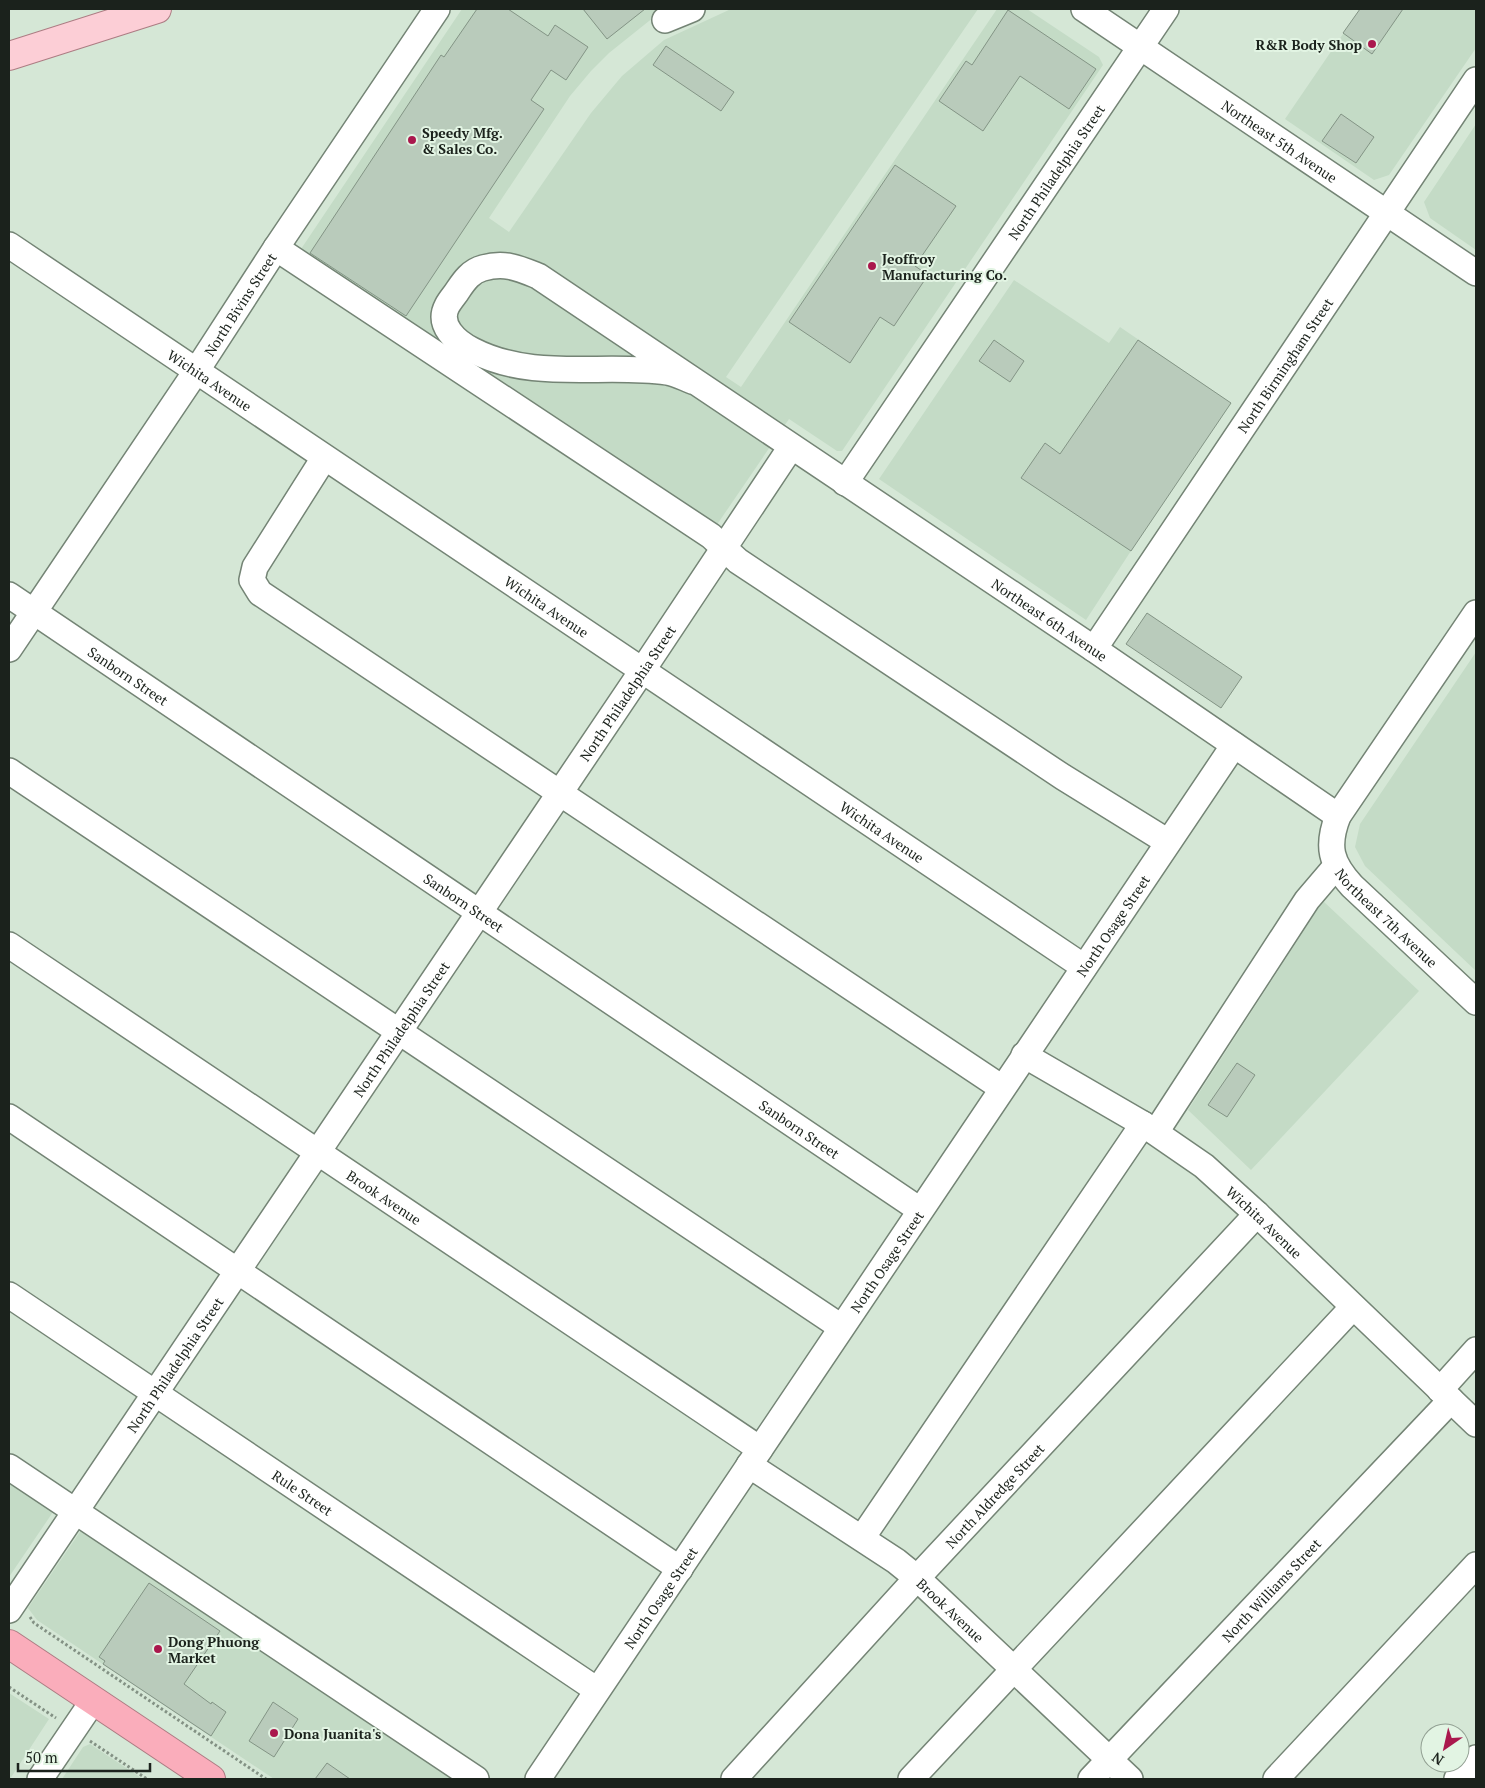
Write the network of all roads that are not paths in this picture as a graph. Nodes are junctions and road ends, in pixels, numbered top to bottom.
1 (157, 9) edge
2 (436, 9) edge
3 (692, 9) edge
4 (1084, 9) edge
5 (1166, 9) edge
6 (665, 20) dead end
7 (1140, 47) junction
8 (9, 56) edge
9 (1476, 80) edge
10 (1387, 212) junction
11 (9, 245) edge
12 (276, 248) junction
13 (1476, 273) edge
14 (197, 370) junction
15 (695, 382) junction
16 (791, 447) junction
17 (324, 458) junction
18 (845, 483) junction
19 (724, 548) junction
20 (9, 595) edge
21 (34, 612) junction
22 (1476, 614) edge
23 (9, 649) edge
24 (1094, 649) junction
25 (642, 671) junction
26 (1234, 745) junction
27 (9, 771) edge
28 (559, 793) junction
29 (1338, 816) junction
30 (1168, 842) junction
31 (1336, 866) junction
32 (479, 912) junction
33 (9, 945) edge
34 (1084, 967) junction
35 (1476, 1002) edge
36 (399, 1032) junction
37 (1024, 1055) junction
38 (1002, 1088) junction
39 (9, 1117) edge
40 (1149, 1128) junction
41 (317, 1152) junction
42 (920, 1210) junction
43 (1257, 1214) junction
44 (237, 1272) junction
45 (9, 1295) edge
46 (1354, 1307) junction
47 (842, 1327) junction
48 (1476, 1350) edge
49 (156, 1393) junction
50 (1445, 1395) junction
51 (1476, 1424) edge
52 (755, 1457) junction
53 (9, 1467) edge
54 (76, 1512) junction
55 (862, 1538) junction
56 (1476, 1565) edge
57 (680, 1569) junction
58 (917, 1578) junction
59 (18, 1611) edge
60 (9, 1644) edge
61 (1014, 1668) junction
62 (597, 1690) junction
63 (93, 1700) junction
64 (1476, 1758) edge
65 (1109, 1760) junction
66 (40, 1779) edge
67 (211, 1779) edge
68 (476, 1779) edge
69 (538, 1779) edge
70 (734, 1779) edge
71 (911, 1779) edge
72 (1091, 1779) edge
73 (1130, 1779) edge
74 (1276, 1779) edge
75 (1457, 1779) edge

1 - 8 main road
2 - 12 street, North Bivins Street
3 - 6 street
4 - 7 street, Northeast 5th Avenue
5 - 7 street, North Philadelphia Street
7 - 10 street, Northeast 5th Avenue
7 - 18 street, North Philadelphia Street
9 - 10 street, North Birmingham Street
10 - 13 street, Northeast 5th Avenue
10 - 24 street, North Birmingham Street
11 - 14 street, Wichita Avenue
12 - 14 street, North Bivins Street
12 - 19 street
14 - 17 street, Wichita Avenue
14 - 21 street, North Bivins Street
15 - 15 street
15 - 16 street, Northeast 6th Avenue
16 - 18 street, Northeast 6th Avenue
16 - 19 street, North Philadelphia Street
17 - 25 street, Wichita Avenue
17 - 28 street
18 - 24 street, Northeast 6th Avenue
19 - 25 street, North Philadelphia Street
19 - 30 street
20 - 21 street, Sanborn Street
21 - 23 street, North Bivins Street
21 - 32 street, Sanborn Street
22 - 29 street
24 - 26 street, Northeast 6th Avenue
25 - 28 street, North Philadelphia Street
25 - 34 street, Wichita Avenue
26 - 29 street, Northeast 6th Avenue
26 - 30 street, North Osage Street
27 - 36 street
28 - 32 street, North Philadelphia Street
28 - 38 street
29 - 31 street, Northeast 7th Avenue
30 - 34 street, North Osage Street
31 - 35 street, Northeast 7th Avenue
31 - 40 street
32 - 36 street, North Philadelphia Street
32 - 42 street, Sanborn Street
33 - 41 street, Brook Avenue
34 - 37 street, North Osage Street
36 - 41 street, North Philadelphia Street
36 - 47 street
37 - 38 street, North Osage Street
37 - 40 street, Wichita Avenue
38 - 42 street, North Osage Street
39 - 44 street
40 - 43 street, Wichita Avenue
40 - 55 street
41 - 44 street, North Philadelphia Street
41 - 52 street, Brook Avenue
42 - 47 street, North Osage Street
43 - 46 street, Wichita Avenue
43 - 58 street, North Aldredge Street
44 - 49 street, North Philadelphia Street
44 - 57 street
45 - 49 street, Rule Street
46 - 50 street, Wichita Avenue
46 - 61 street
47 - 52 street, North Osage Street
48 - 50 street, North Williams Street
49 - 54 street, North Philadelphia Street
49 - 62 street, Rule Street
50 - 51 street, Wichita Avenue
50 - 65 street, North Williams Street
52 - 55 street, Brook Avenue
52 - 57 street, North Osage Street
53 - 54 street
54 - 59 street, North Philadelphia Street
54 - 68 street
55 - 58 street, Brook Avenue
56 - 74 street
57 - 62 street, North Osage Street
58 - 61 street, Brook Avenue
58 - 70 street, North Aldredge Street
60 - 63 highway
61 - 65 street, Brook Avenue
61 - 71 street
62 - 69 street, North Osage Street
63 - 66 street
63 - 67 highway
64 - 75 street
65 - 72 street, North Williams Street
65 - 73 street, Brook Avenue

